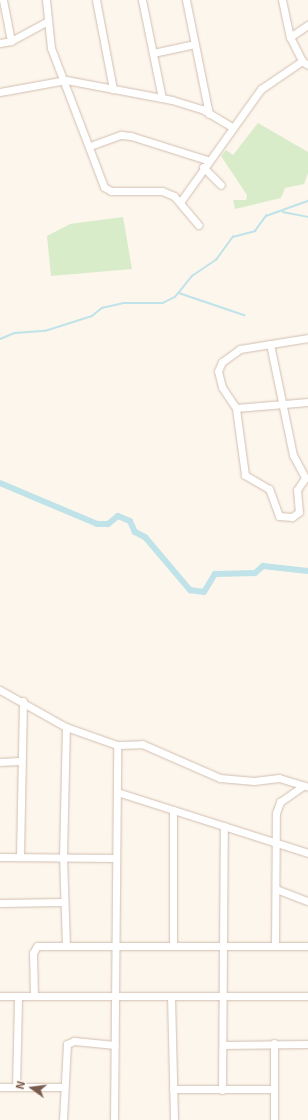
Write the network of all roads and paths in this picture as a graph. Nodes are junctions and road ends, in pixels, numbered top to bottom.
1 (3, 0) edge
2 (46, 0) edge
3 (96, 0) edge
4 (142, 0) edge
5 (186, 0) edge
6 (282, 0) edge
7 (48, 21) junction
8 (308, 25) edge
9 (290, 37) junction
10 (11, 41) junction
11 (0, 43) edge
12 (195, 44) junction
13 (153, 53) junction
14 (305, 63) edge
15 (66, 80) junction
16 (113, 89) junction
17 (0, 92) edge
18 (162, 98) junction
19 (209, 114) junction
20 (232, 127) junction
21 (90, 146) junction
22 (205, 164) junction
23 (221, 185) dead end
24 (181, 201) junction
25 (198, 225) dead end
26 (308, 338) edge
27 (270, 344) junction
28 (308, 402) edge
29 (282, 405) junction
30 (236, 408) junction
31 (307, 477) edge
32 (0, 690) edge
33 (23, 700) junction
34 (66, 727) junction
35 (116, 745) junction
36 (19, 761) junction
37 (0, 762) edge
38 (306, 786) edge
39 (117, 792) junction
40 (173, 810) junction
41 (224, 826) junction
42 (275, 842) junction
43 (308, 852) edge
44 (0, 857) edge
45 (20, 857) junction
46 (63, 857) junction
47 (115, 858) junction
48 (276, 889) junction
49 (308, 901) edge
50 (64, 902) junction
51 (0, 903) edge
52 (173, 945) junction
53 (66, 946) junction
54 (115, 946) junction
55 (223, 946) junction
56 (275, 946) junction
57 (308, 946) edge
58 (115, 994) junction
59 (0, 996) edge
60 (18, 996) junction
61 (34, 996) junction
62 (171, 996) junction
63 (308, 996) edge
64 (222, 997) junction
65 (274, 1043) junction
66 (308, 1044) edge
67 (115, 1045) junction
68 (223, 1045) junction
69 (0, 1087) edge
70 (16, 1087) junction
71 (64, 1087) junction
72 (173, 1089) junction
73 (274, 1089) junction
74 (222, 1090) junction
75 (63, 1120) edge
76 (114, 1120) edge
77 (174, 1120) edge
78 (274, 1120) edge

1 - 10 street
2 - 7 street
3 - 16 street
4 - 13 street
5 - 12 street
6 - 9 street
7 - 10 street
7 - 15 street
8 - 9 street
9 - 14 street
10 - 11 street
12 - 13 street
12 - 19 street
13 - 18 street
14 - 20 street
15 - 16 street
15 - 17 street
15 - 21 street
16 - 18 street
18 - 19 street
19 - 20 street
20 - 22 street
21 - 22 street
21 - 24 street
22 - 23 street
22 - 24 street
24 - 25 street
26 - 27 street
27 - 29 street
27 - 30 street
28 - 29 street
29 - 30 street
29 - 31 street
30 - 31 street
32 - 33 street
33 - 34 street
33 - 36 street
34 - 35 street
34 - 46 street
35 - 38 street
35 - 39 street
36 - 37 street
36 - 45 street
38 - 42 street
39 - 40 street
39 - 47 street
40 - 41 street
40 - 52 street
41 - 42 street
41 - 55 street
42 - 43 street
42 - 48 street
44 - 45 street
45 - 46 street
46 - 47 street
46 - 50 street
47 - 54 street
48 - 49 street
48 - 56 street
50 - 51 street
50 - 53 street
52 - 54 street
52 - 55 street
53 - 54 street
53 - 61 street
54 - 58 street
55 - 56 street
55 - 64 street
56 - 57 street
58 - 61 street
58 - 62 street
58 - 67 street
59 - 60 street
60 - 61 street
60 - 70 street
62 - 64 street
62 - 72 street
63 - 64 street
64 - 68 street
65 - 66 street
65 - 68 street
65 - 73 street
67 - 71 street
67 - 76 street
68 - 74 street
69 - 70 street
70 - 71 street
71 - 75 street
72 - 74 street
72 - 77 street
73 - 74 street
73 - 78 street

